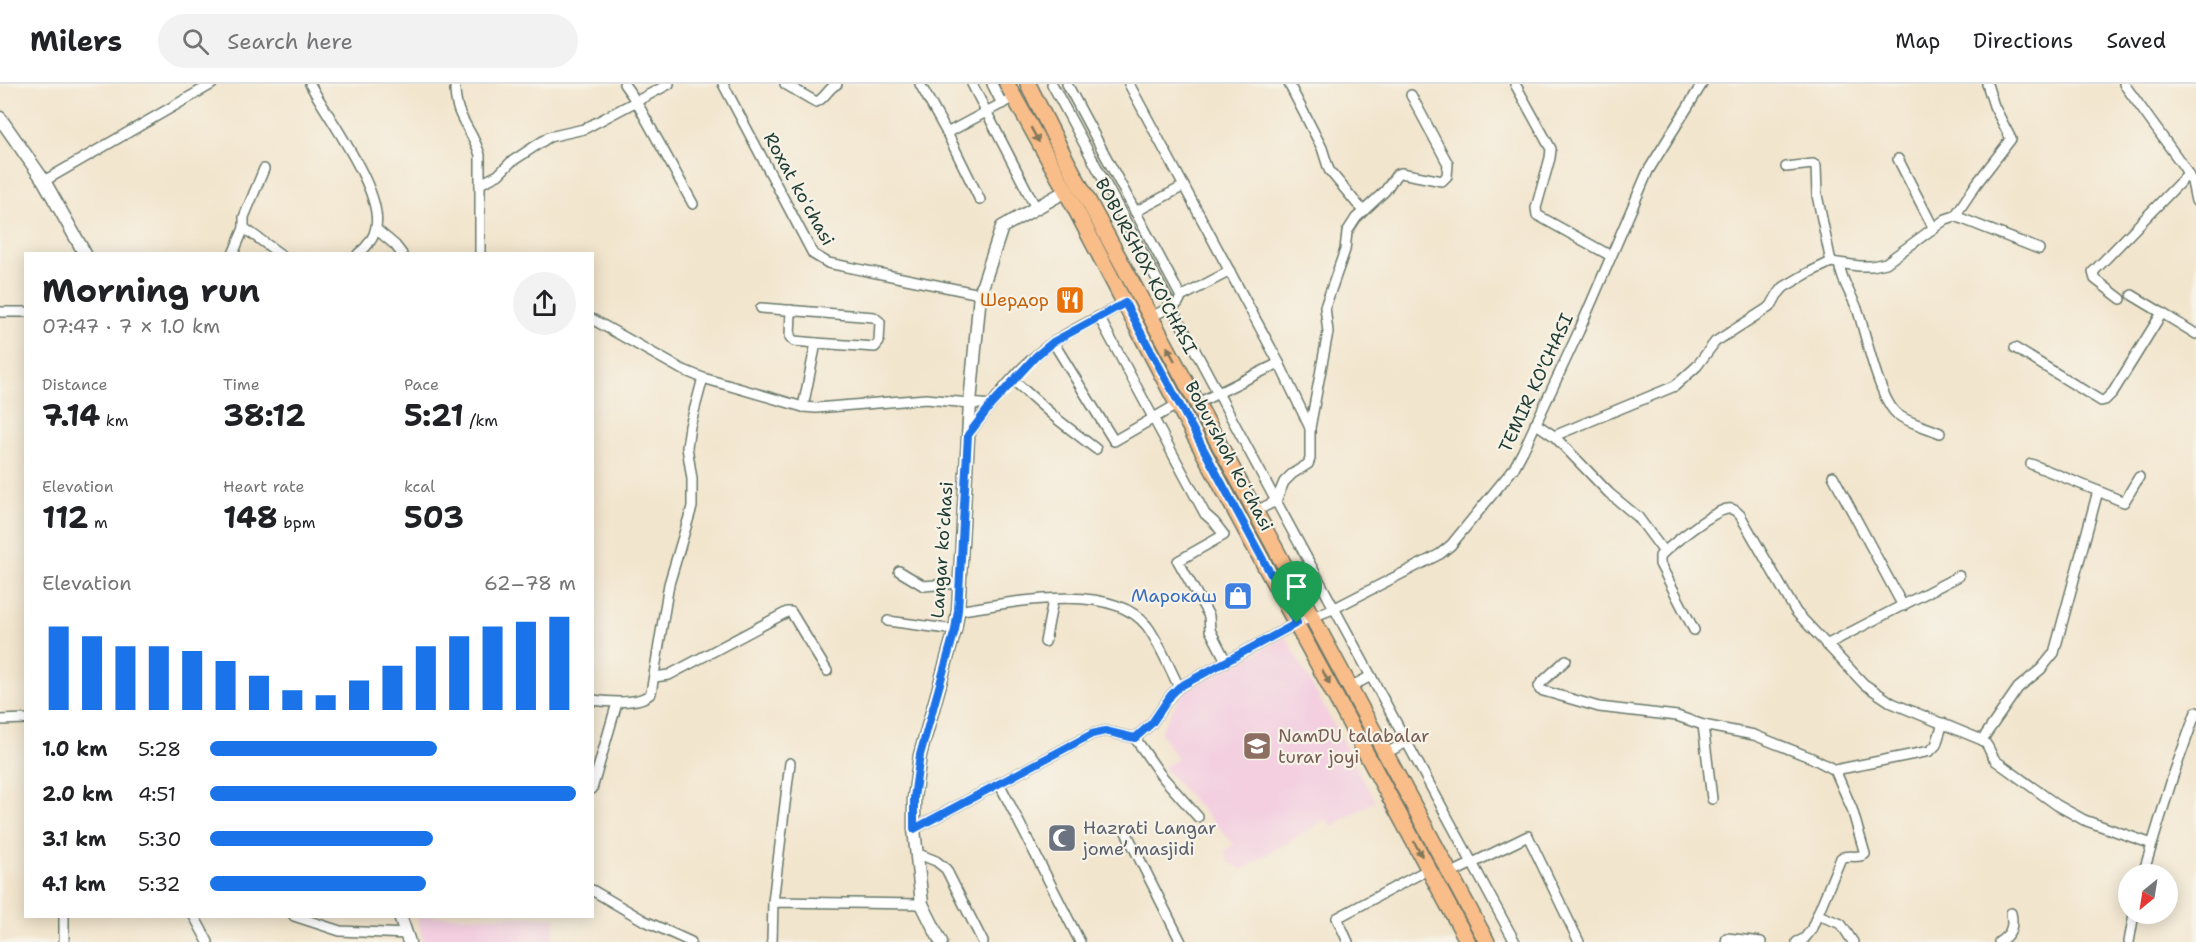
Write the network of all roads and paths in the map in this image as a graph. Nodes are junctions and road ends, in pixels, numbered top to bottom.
1 (212, 84) edge
2 (310, 84) edge
3 (455, 84) edge
4 (624, 84) edge
5 (669, 84) edge
6 (723, 84) edge
7 (785, 84) edge
8 (837, 84) edge
9 (920, 84) edge
10 (972, 84) edge
11 (992, 84) edge
12 (1028, 84) edge
13 (1067, 84) edge
14 (1129, 84) edge
15 (1289, 84) edge
16 (1515, 84) edge
17 (1702, 84) edge
18 (1987, 84) edge
19 (2124, 84) edge
20 (1054, 87) edge
21 (1008, 95) edge
22 (1411, 95) dead end
23 (1037, 100) junction
24 (636, 101) junction
25 (987, 112) junction
26 (0, 118) edge
27 (947, 133) junction
28 (1898, 159) dead end
29 (1786, 167) dead end
30 (264, 169) dead end
31 (2192, 178) edge
32 (44, 181) junction
33 (480, 184) junction
34 (1184, 186) junction
35 (1066, 191) junction
36 (980, 200) dead end
37 (2196, 201) edge
38 (693, 204) dead end
39 (1036, 208) junction
40 (1363, 211) junction
41 (1135, 212) junction
42 (1955, 216) junction
43 (244, 228) junction
44 (376, 229) junction
45 (1934, 229) junction
46 (2039, 249) dead end
47 (84, 252) edge
48 (234, 252) edge
49 (277, 252) edge
50 (360, 252) edge
51 (401, 252) edge
52 (480, 252) edge
53 (1611, 256) junction
54 (1835, 263) junction
55 (1230, 271) junction
56 (981, 294) junction
57 (2132, 295) dead end
58 (1181, 297) junction
59 (2121, 299) dead end
60 (1125, 303) junction
61 (1172, 307) junction
62 (760, 308) dead end
63 (791, 310) junction
64 (0, 312) edge
65 (24, 312) edge
66 (2162, 314) junction
67 (1099, 317) junction
68 (1151, 317) junction
69 (594, 320) edge
70 (2196, 334) edge
71 (1053, 342) junction
72 (816, 343) junction
73 (2015, 348) dead end
74 (1279, 363) junction
75 (703, 378) junction
76 (1013, 380) junction
77 (1218, 393) junction
78 (970, 402) junction
79 (1198, 403) junction
80 (1178, 404) junction
81 (991, 405) junction
82 (803, 407) junction
83 (1153, 419) junction
84 (1535, 423) junction
85 (1311, 428) junction
86 (1940, 433) dead end
87 (968, 435) junction
88 (1554, 436) junction
89 (1096, 449) dead end
90 (2031, 464) dead end
91 (1833, 476) dead end
92 (2139, 477) dead end
93 (2098, 492) junction
94 (1276, 501) junction
95 (1256, 511) junction
96 (1664, 552) junction
97 (899, 571) dead end
98 (1959, 576) dead end
99 (959, 583) junction
100 (1053, 600) junction
101 (1903, 606) junction
102 (1333, 609) junction
103 (958, 610) junction
104 (1313, 617) junction
105 (888, 621) dead end
106 (1297, 623) junction
107 (955, 630) junction
108 (1694, 630) dead end
109 (1045, 642) dead end
110 (1826, 645) junction
111 (1566, 660) dead end
112 (1226, 661) junction
113 (827, 671) dead end
114 (1371, 676) junction
115 (654, 677) junction
116 (1179, 687) junction
117 (1350, 687) junction
118 (594, 700) edge
119 (617, 703) junction
120 (2196, 712) edge
121 (24, 719) edge
122 (0, 720) edge
123 (1943, 723) junction
124 (1703, 725) junction
125 (1135, 738) junction
126 (1982, 740) junction
127 (1407, 742) junction
128 (1386, 753) junction
129 (790, 763) dead end
130 (1835, 770) junction
131 (594, 782) edge
132 (999, 783) junction
133 (1712, 799) dead end
134 (1198, 816) dead end
135 (914, 829) junction
136 (1125, 830) dead end
137 (2152, 844) junction
138 (916, 853) junction
139 (1472, 863) junction
140 (2146, 864) edge
141 (1429, 869) junction
142 (1450, 874) junction
143 (594, 891) edge
144 (773, 902) junction
145 (922, 904) junction
146 (2011, 913) dead end
147 (1818, 915) junction
148 (64, 918) edge
149 (195, 918) edge
150 (301, 918) edge
151 (401, 918) edge
152 (2132, 924) edge
153 (408, 938) edge
154 (64, 942) edge
155 (208, 942) edge
156 (691, 942) edge
157 (772, 942) edge
158 (941, 942) edge
159 (983, 942) edge
160 (1080, 942) edge
161 (1181, 942) edge
162 (1347, 942) edge
163 (1468, 942) edge
164 (1487, 942) edge
165 (1515, 942) edge
166 (1579, 942) edge
167 (1726, 942) edge
168 (1761, 942) edge
169 (1797, 942) edge
170 (1852, 942) edge
171 (2000, 942) edge
172 (2129, 942) edge

1 - 32 street
2 - 44 street
3 - 33 street
4 - 24 street
5 - 24 street
6 - 56 street, Roxat koʻchasi
7 - 8 street
9 - 27 street
10 - 25 street
11 - 21 street
12 - 23 main road, BOBURSHOX KO'CHASI
13 - 20 street
13 - 41 street
14 - 34 street
15 - 40 street
16 - 53 street
17 - 53 street, TEMIR KO'CHASI
18 - 42 street
19 - 31 street
20 - 23 street
20 - 61 street
21 - 25 street
21 -> 35 main road, Boburshoh koʻchasi
22 - 40 street
23 - 68 main road, BOBURSHOX KO'CHASI
24 - 33 street
24 - 38 street
25 - 27 street
25 - 39 street
26 - 32 street
27 - 36 street
28 - 45 street
29 - 54 street
30 - 43 street
31 - 37 street
31 - 59 street
32 - 47 street
33 - 52 street
34 - 41 street
34 - 55 street
35 - 39 street, Langar koʻchasi
35 - 60 main road, Boburshoh koʻchasi
39 - 56 street, Langar koʻchasi
40 - 85 street
41 - 58 street
42 - 45 street
42 - 46 street
43 - 48 street
43 - 49 street
44 - 50 street
44 - 51 street
45 - 54 street
53 - 84 street, TEMIR KO'CHASI
54 - 86 street
54 - 88 street
55 - 58 street
55 - 74 street
56 - 78 street, Langar koʻchasi
57 - 66 street
58 - 61 street
60 - 67 street
60 - 80 main road, Boburshoh koʻchasi
61 - 68 street
61 - 77 street
62 - 63 street
63 - 72 street
63 - 72 street
64 - 65 street
66 - 70 street
66 - 73 street
67 - 71 street
67 - 83 street
79 -> 68 main road, BOBURSHOX KO'CHASI
69 - 75 street
71 - 76 street
71 - 83 street
72 - 82 street
74 - 77 street
74 - 85 street
75 - 82 street
75 - 115 street
76 - 81 street
76 - 89 street
77 - 79 street
77 - 94 street
78 - 81 street
78 - 82 street
78 - 87 street, Langar koʻchasi
79 - 95 main road, BOBURSHOX KO'CHASI
80 - 83 street
80 - 106 main road, Boburshoh koʻchasi
81 - 87 street
83 - 112 street
84 - 88 street
84 - 102 street, TEMIR KO'CHASI
85 - 94 street
87 - 99 street, Langar koʻchasi
88 - 96 street
90 - 93 street
91 - 101 street
92 - 93 street
93 - 126 street
94 - 95 street
94 - 102 street
95 - 104 main road, BOBURSHOX KO'CHASI
96 - 108 street
96 - 110 street
97 - 99 street
98 - 101 street
99 - 103 street, Langar koʻchasi
100 - 103 street
100 - 109 street
100 - 116 street
101 - 110 street
102 - 104 street, TEMIR KO'CHASI
102 - 114 street
103 - 107 street, Langar koʻchasi
104 - 106 street, TEMIR KO'CHASI
104 - 117 main road, BOBURSHOX KO'CHASI
105 - 107 street
106 - 112 street, TEMIR KO'CHASI
106 -> 141 main road, Boburshoh koʻchasi
107 - 135 street, Langar koʻchasi
110 - 123 street
111 - 124 street
112 - 116 street, TEMIR KO'CHASI
113 - 115 street
114 - 117 street
114 - 127 street
115 - 119 street
116 - 125 street
117 - 128 main road, BOBURSHOX KO'CHASI
118 - 119 street
119 - 131 street
120 - 137 street
121 - 122 street
123 - 126 street
123 - 130 street
124 - 130 street
124 - 133 street
125 - 132 street
125 - 134 street
126 - 137 street
127 - 128 street
127 - 139 street
128 - 142 main road, BOBURSHOX KO'CHASI
129 - 144 street
130 - 147 street
132 - 135 street
132 - 160 street
135 - 138 street, Langar koʻchasi
136 - 161 street
137 - 140 street
138 - 145 street, Langar koʻchasi
138 - 159 street
139 - 142 street
139 - 165 street
139 - 166 street
141 - 162 street
141 - 163 main road, Boburshoh koʻchasi
142 - 164 main road, BOBURSHOX KO'CHASI
143 - 156 street
144 - 145 street
144 - 157 street
145 - 158 street, Langar koʻchasi
146 - 171 street
147 - 169 street
147 - 170 street
148 - 154 street
149 - 155 street
150 - 153 street
151 - 153 street
152 - 172 street
167 - 168 street

